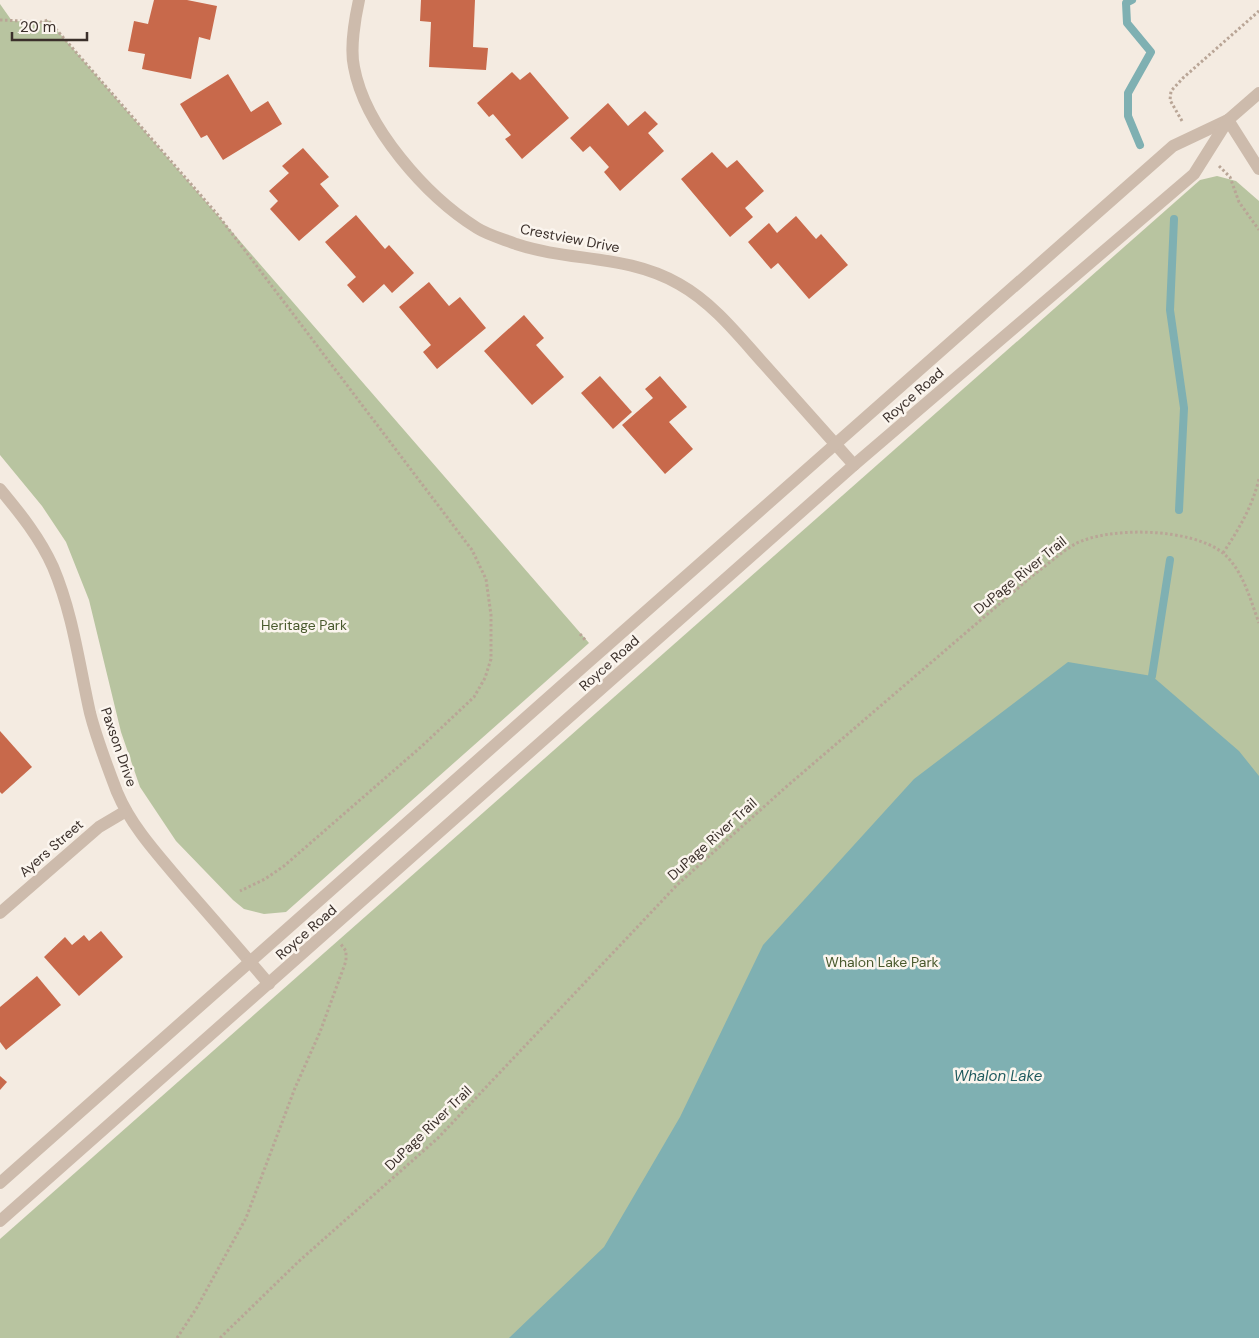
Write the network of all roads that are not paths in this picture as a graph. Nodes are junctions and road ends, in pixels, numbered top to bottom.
1 (359, 0) edge
2 (1259, 93) edge
3 (1228, 120) junction
4 (1259, 168) edge
5 (834, 443) junction
6 (854, 465) junction
7 (0, 489) edge
8 (126, 811) junction
9 (0, 913) edge
10 (250, 962) junction
11 (269, 984) junction
12 (0, 1182) edge
13 (0, 1221) edge

1 - 5 street, Crestview Drive
2 - 3 street, Royce Road
3 - 4 street
3 - 5 street, Royce Road
3 - 6 street, Royce Road
5 - 6 street, Crestview Drive
5 - 10 street, Royce Road
6 - 11 street, Royce Road
7 - 8 street, Paxson Drive
8 - 9 street, Ayers Street
8 - 10 street, Paxson Drive
10 - 11 street, Paxson Drive
10 - 12 street, Royce Road
11 - 13 street, Royce Road

